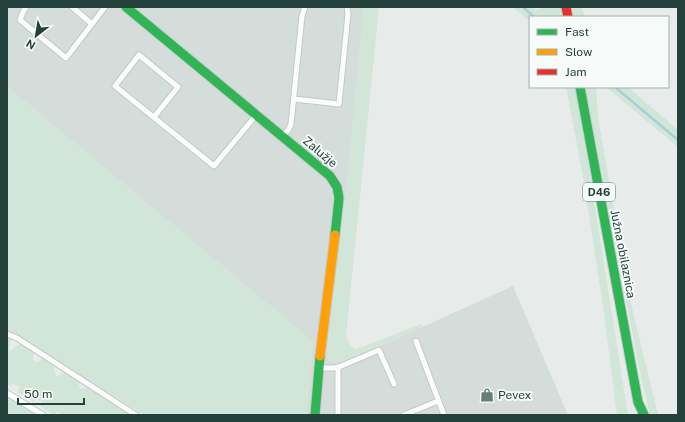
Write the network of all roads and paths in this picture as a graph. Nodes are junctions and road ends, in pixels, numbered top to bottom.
1 (26, 7) edge
2 (72, 7) edge
3 (105, 7) edge
4 (126, 7) edge
5 (305, 7) edge
6 (347, 7) edge
7 (92, 24) junction
8 (580, 88) edge
9 (294, 99) junction
10 (256, 115) junction
11 (154, 117) junction
12 (282, 136) junction
13 (7, 334) edge
14 (416, 341) dead end
15 (338, 367) junction
16 (318, 368) junction
17 (394, 384) dead end
18 (7, 393) edge
19 (438, 401) junction
20 (638, 402) junction
21 (338, 413) dead end
22 (43, 415) edge
23 (136, 415) edge
24 (315, 415) edge
25 (404, 415) edge
26 (444, 415) edge
27 (638, 415) edge
28 (644, 415) edge

1 - 7 lane
2 - 7 lane
3 - 7 lane
4 - 10 street, Zalužje
5 - 9 lane
6 - 9 lane
8 - 20 street, Južna obilaznica / D46
9 - 12 lane
10 - 11 lane
10 - 12 street, Zalužje
11 - 11 lane
12 - 16 street, Zalužje
13 - 23 lane
14 - 19 lane
15 - 16 lane
15 - 17 lane
15 - 21 lane
16 - 24 street, Zalužje
18 - 22 lane
19 - 25 lane
19 - 26 lane
20 - 27 street, Južna obilaznica / D46
20 - 28 street, Južna obilaznica / D46

